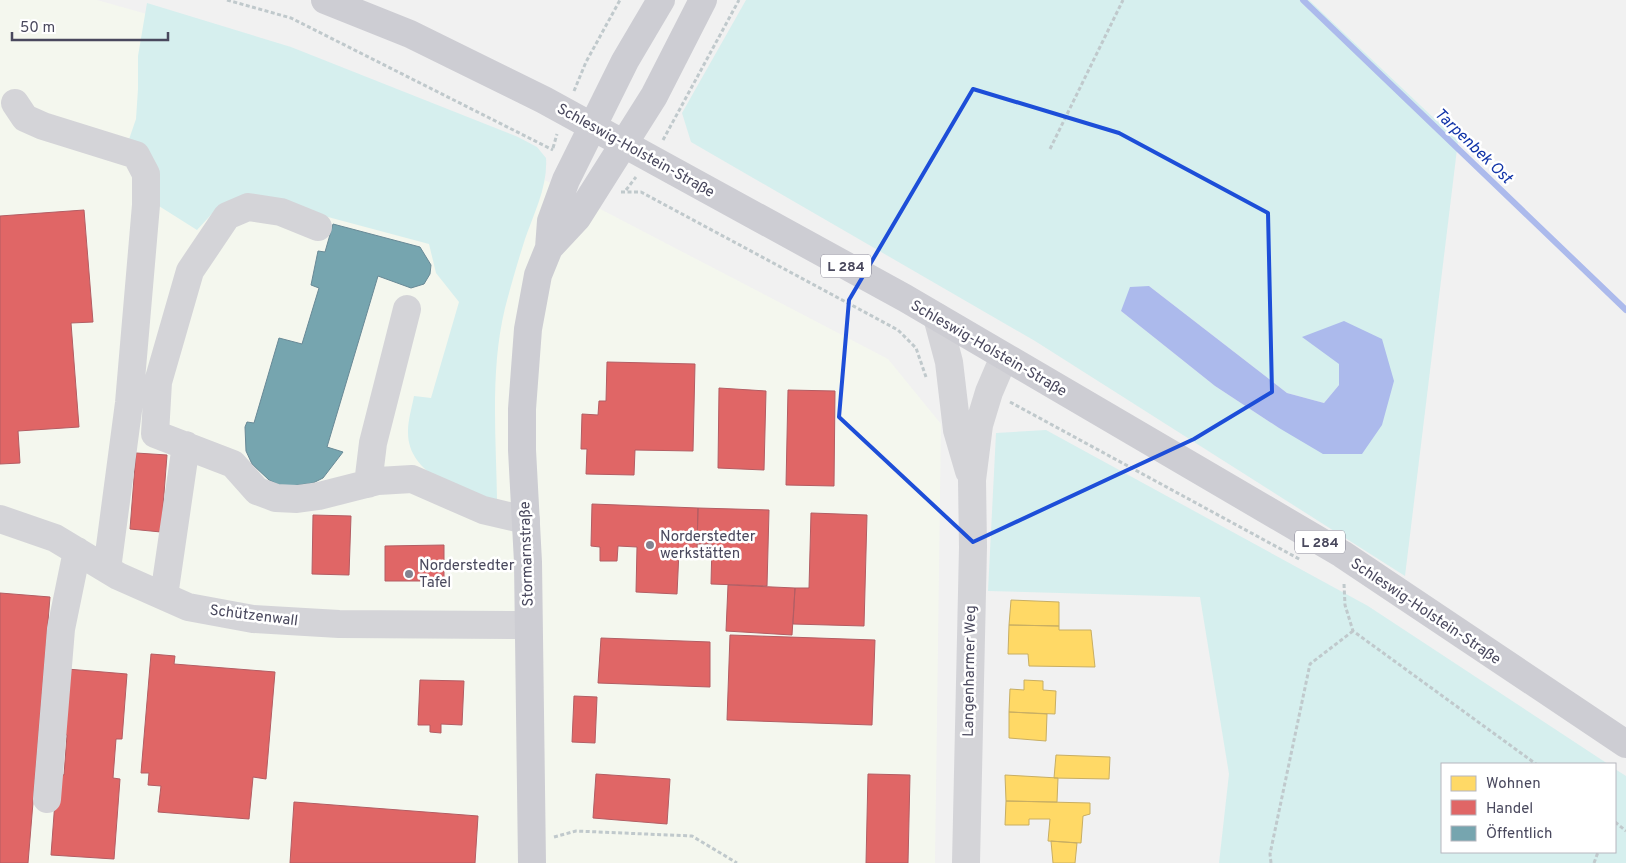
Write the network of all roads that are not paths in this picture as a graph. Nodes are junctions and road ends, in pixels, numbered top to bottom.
1 (325, 0) edge
2 (661, 0) edge
3 (703, 0) edge
4 (15, 103) dead end
5 (594, 127) junction
6 (624, 143) junction
7 (318, 227) dead end
8 (549, 248) junction
9 (407, 309) dead end
10 (938, 317) junction
11 (1004, 357) junction
12 (186, 445) junction
13 (972, 480) junction
14 (368, 484) junction
15 (0, 519) edge
16 (526, 520) junction
17 (77, 551) junction
18 (107, 569) junction
19 (164, 596) junction
20 (528, 625) junction
21 (1626, 744) edge
22 (47, 799) dead end
23 (532, 853) edge
24 (966, 863) edge

1 - 5 main road, Schleswig-Holstein-Straße / L 284
2 - 5 main road, Stormarnstraße
3 - 6 main road, Stormarnstraße
4 - 18 street
5 - 6 main road, Schleswig-Holstein-Straße / L 284
5 - 8 main road, Stormarnstraße
6 - 8 main road, Stormarnstraße
6 - 10 main road, Schleswig-Holstein-Straße / L 284
7 - 12 street
8 - 16 main road, Stormarnstraße
9 - 14 street
10 - 11 main road, Schleswig-Holstein-Straße / L 284
10 - 13 street, Langenharmer Weg
11 - 13 street, Langenharmer Weg
11 - 21 main road, Schleswig-Holstein-Straße / L 284
12 - 14 street
12 - 19 street
13 - 24 street, Langenharmer Weg
14 - 16 street
15 - 17 street, Schützenwall
16 - 20 main road, Stormarnstraße
17 - 18 street, Schützenwall
17 - 22 street
18 - 19 street, Schützenwall
19 - 20 street, Schützenwall
20 - 23 main road, Stormarnstraße

